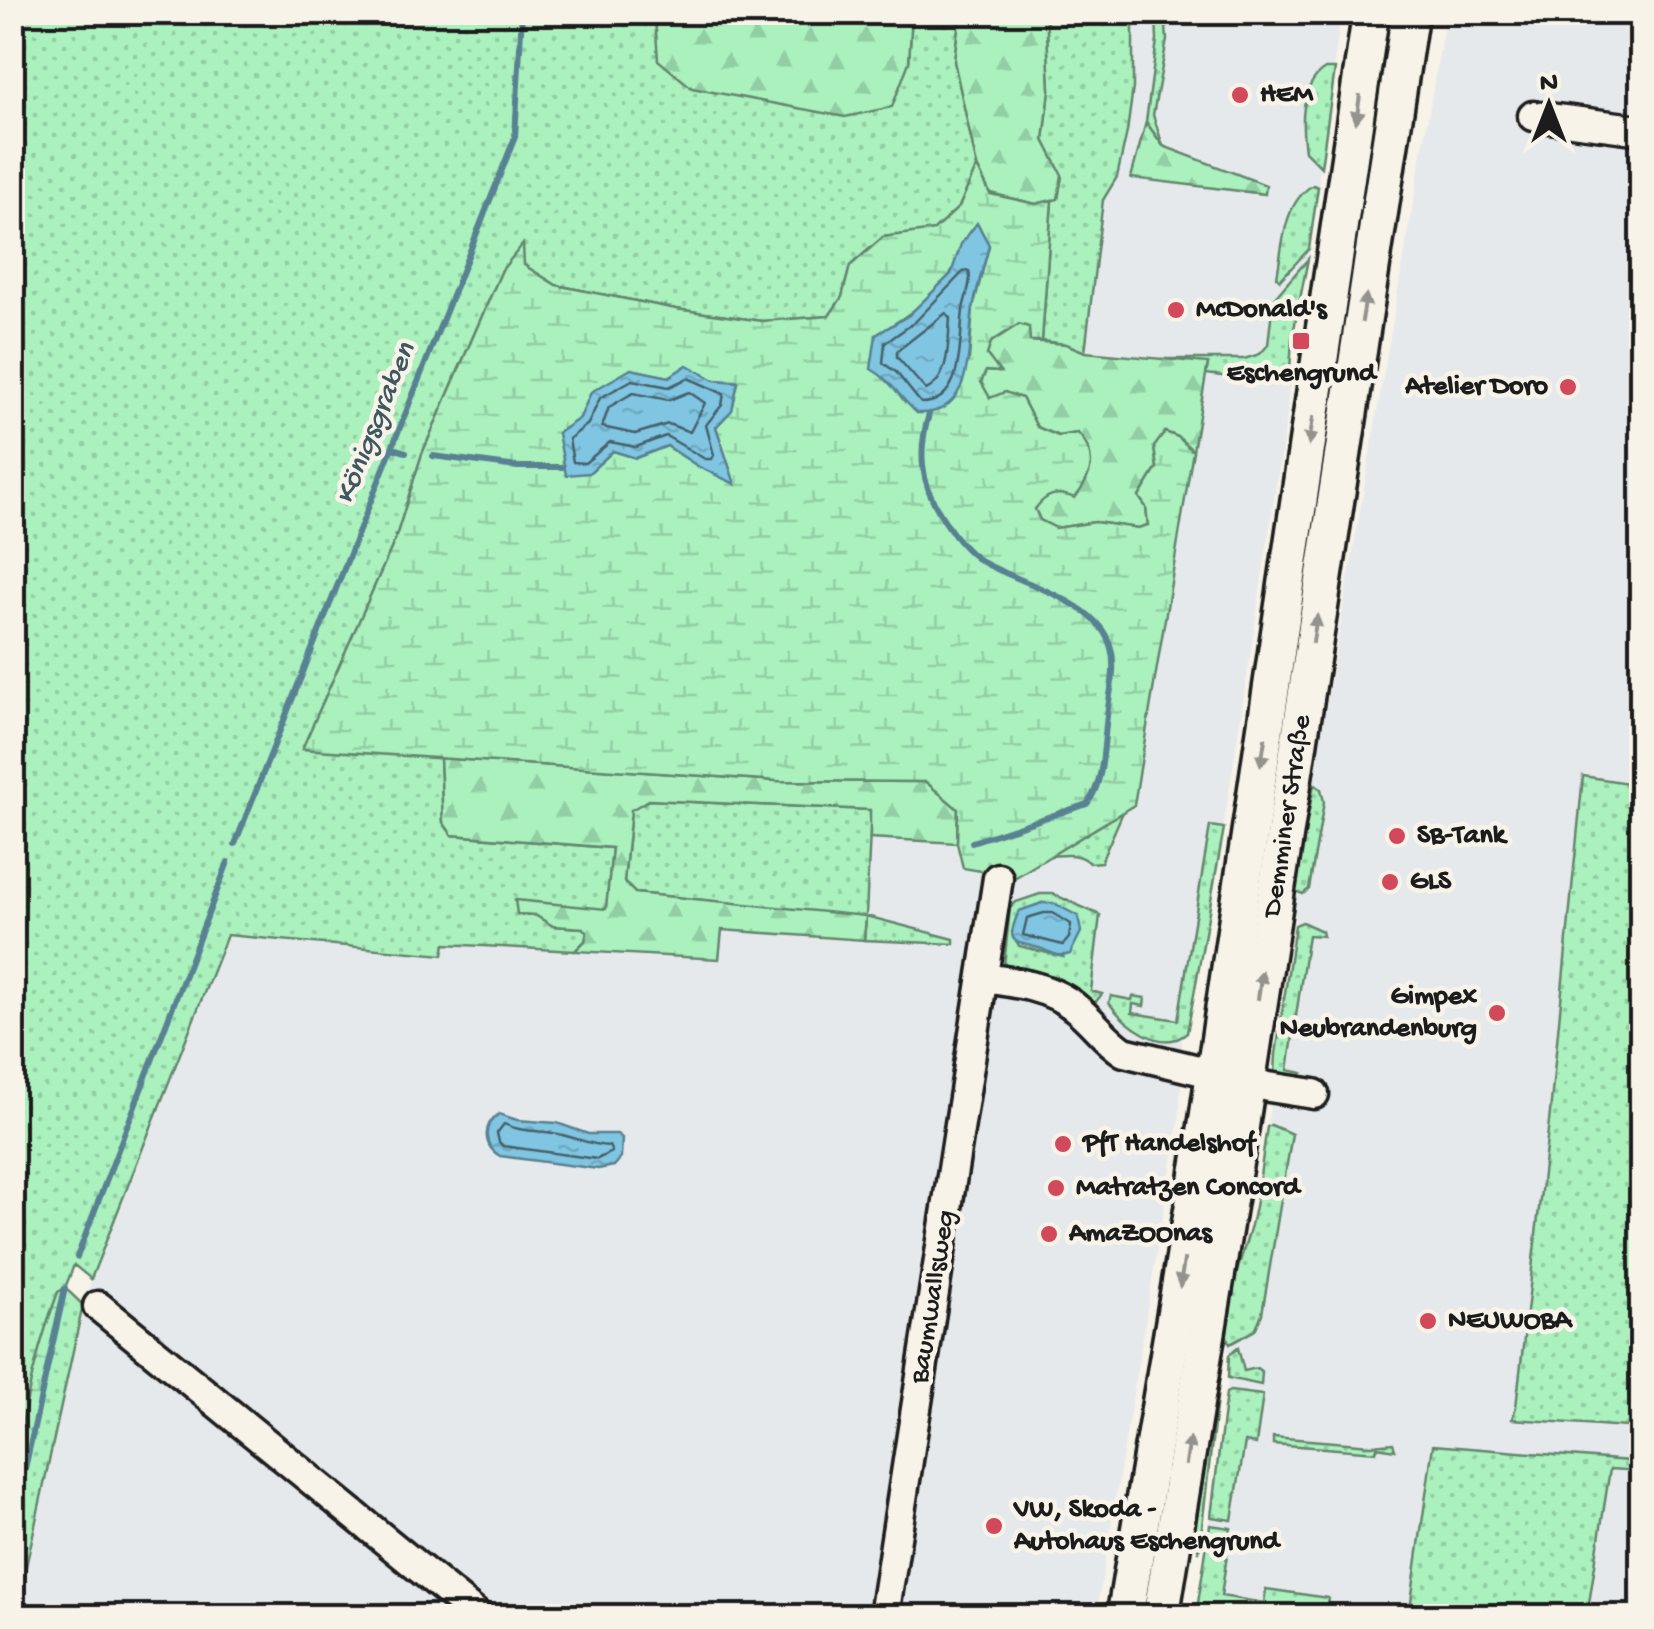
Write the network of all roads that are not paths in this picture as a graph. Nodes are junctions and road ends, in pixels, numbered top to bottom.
1 (1371, 12) edge
2 (1410, 12) edge
3 (1533, 116) dead end
4 (1642, 130) edge
5 (998, 878) dead end
6 (984, 978) junction
7 (1230, 1078) junction
8 (1314, 1094) dead end
9 (98, 1306) dead end
10 (478, 1616) edge
11 (884, 1616) edge
12 (1125, 1616) edge
13 (1161, 1616) edge

1 -> 7 main road, Demminer Straße
7 -> 2 main road, Demminer Straße
3 - 4 street
5 - 6 street, Baumwallsweg
6 - 7 street
6 - 11 street, Baumwallsweg
7 - 8 street
7 -> 12 main road, Demminer Straße
13 -> 7 main road, Demminer Straße
9 - 10 street

